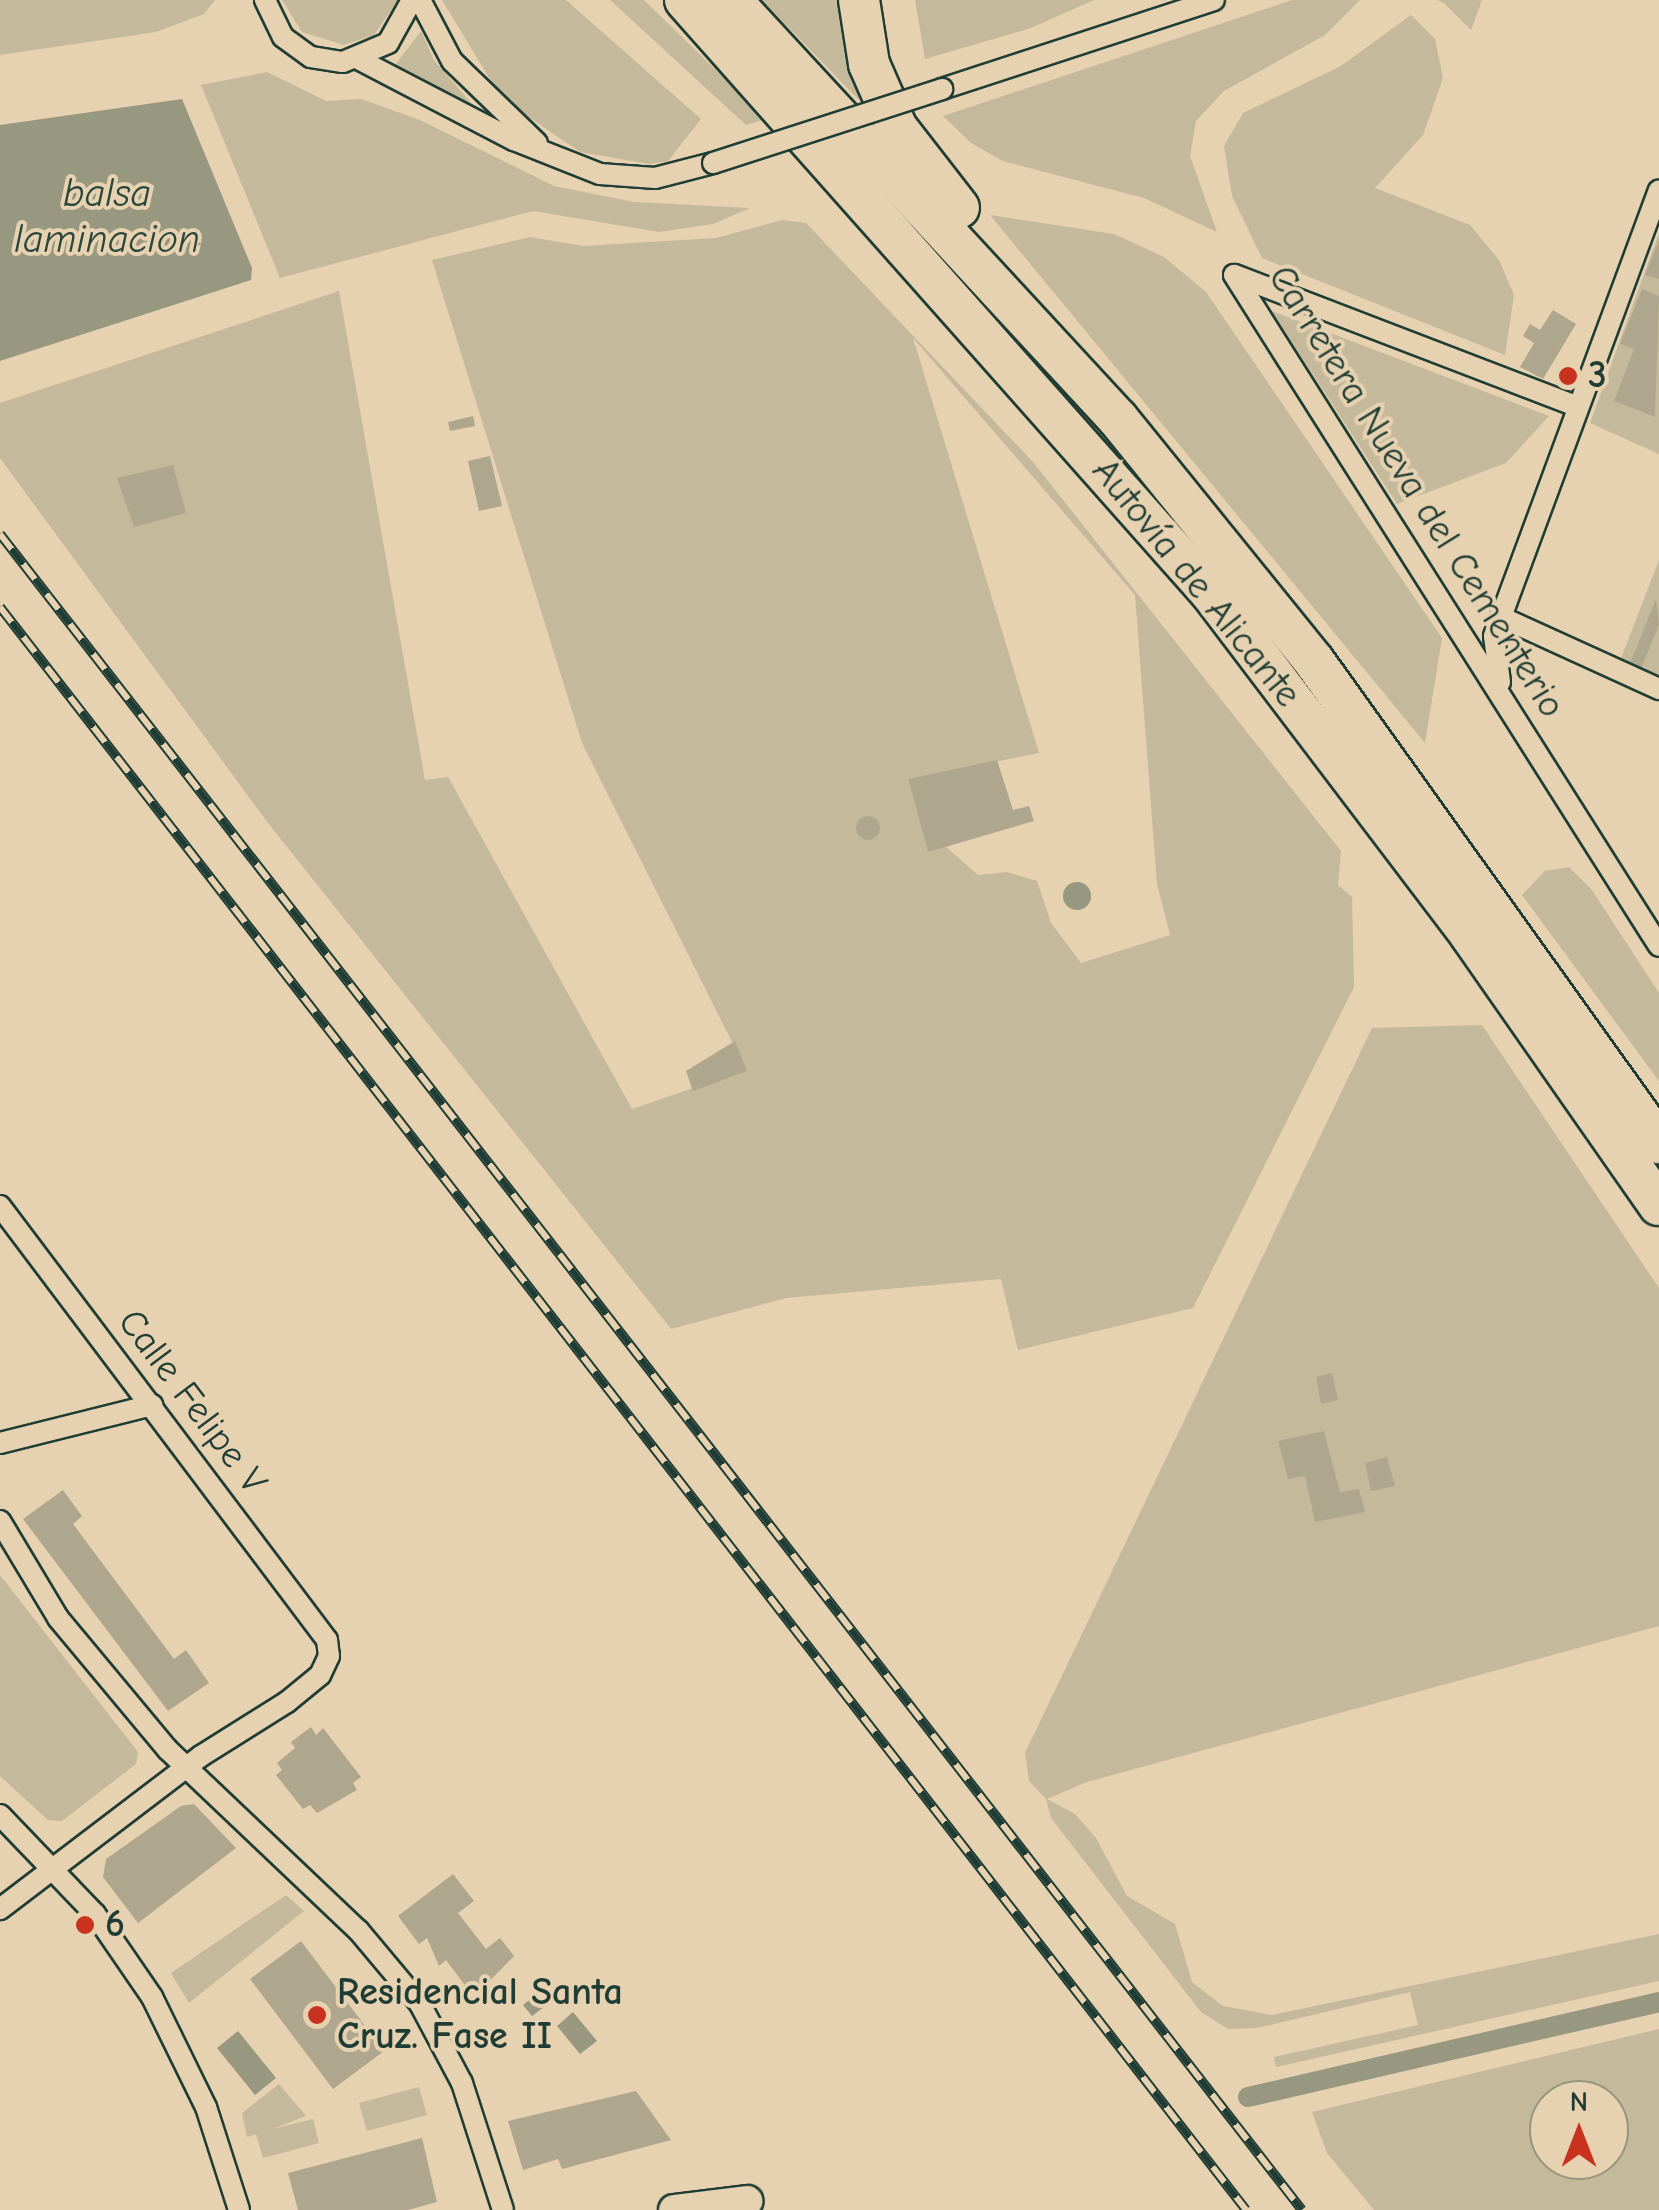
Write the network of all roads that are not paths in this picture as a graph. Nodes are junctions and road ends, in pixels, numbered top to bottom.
1 (265, 0) edge
2 (416, 0) edge
3 (684, 0) edge
4 (731, 0) edge
5 (860, 0) edge
6 (1159, 0) edge
7 (1214, 0) edge
8 (1119, 30) junction
9 (360, 60) junction
10 (550, 154) junction
11 (1659, 191) edge
12 (1576, 406) junction
13 (1118, 418) junction
14 (1502, 617) junction
15 (1659, 689) edge
16 (1500, 694) junction
17 (1659, 946) edge
18 (1659, 1143) edge
19 (1659, 1205) edge
20 (0, 1206) edge
21 (152, 1405) junction
22 (0, 1443) edge
23 (0, 1521) edge
24 (186, 1768) junction
25 (0, 1816) edge
26 (54, 1868) junction
27 (0, 1909) edge
28 (752, 2205) edge
29 (239, 2210) edge
30 (503, 2210) edge
31 (674, 2210) edge

1 - 9 street
2 - 9 street
2 - 10 street
3 - 19 highway, Autovía de Alicante
4 - 13 highway, Autovía de Alicante
5 - 13 highway
6 - 8 street
7 - 8 street
8 - 10 street, bridge
9 - 10 street
11 - 12 street
12 - 14 street
12 - 16 street, Carretera Nueva del Cementerio
13 - 18 highway, Autovía de Alicante
14 - 15 street
14 - 16 street
16 - 17 street, Carretera Nueva del Cementerio
20 - 21 street, Calle Felipe V
21 - 22 street
21 - 24 street, Calle Felipe V
23 - 24 street
24 - 26 street
24 - 30 street
25 - 26 street
26 - 27 street
26 - 29 street
28 - 31 street

